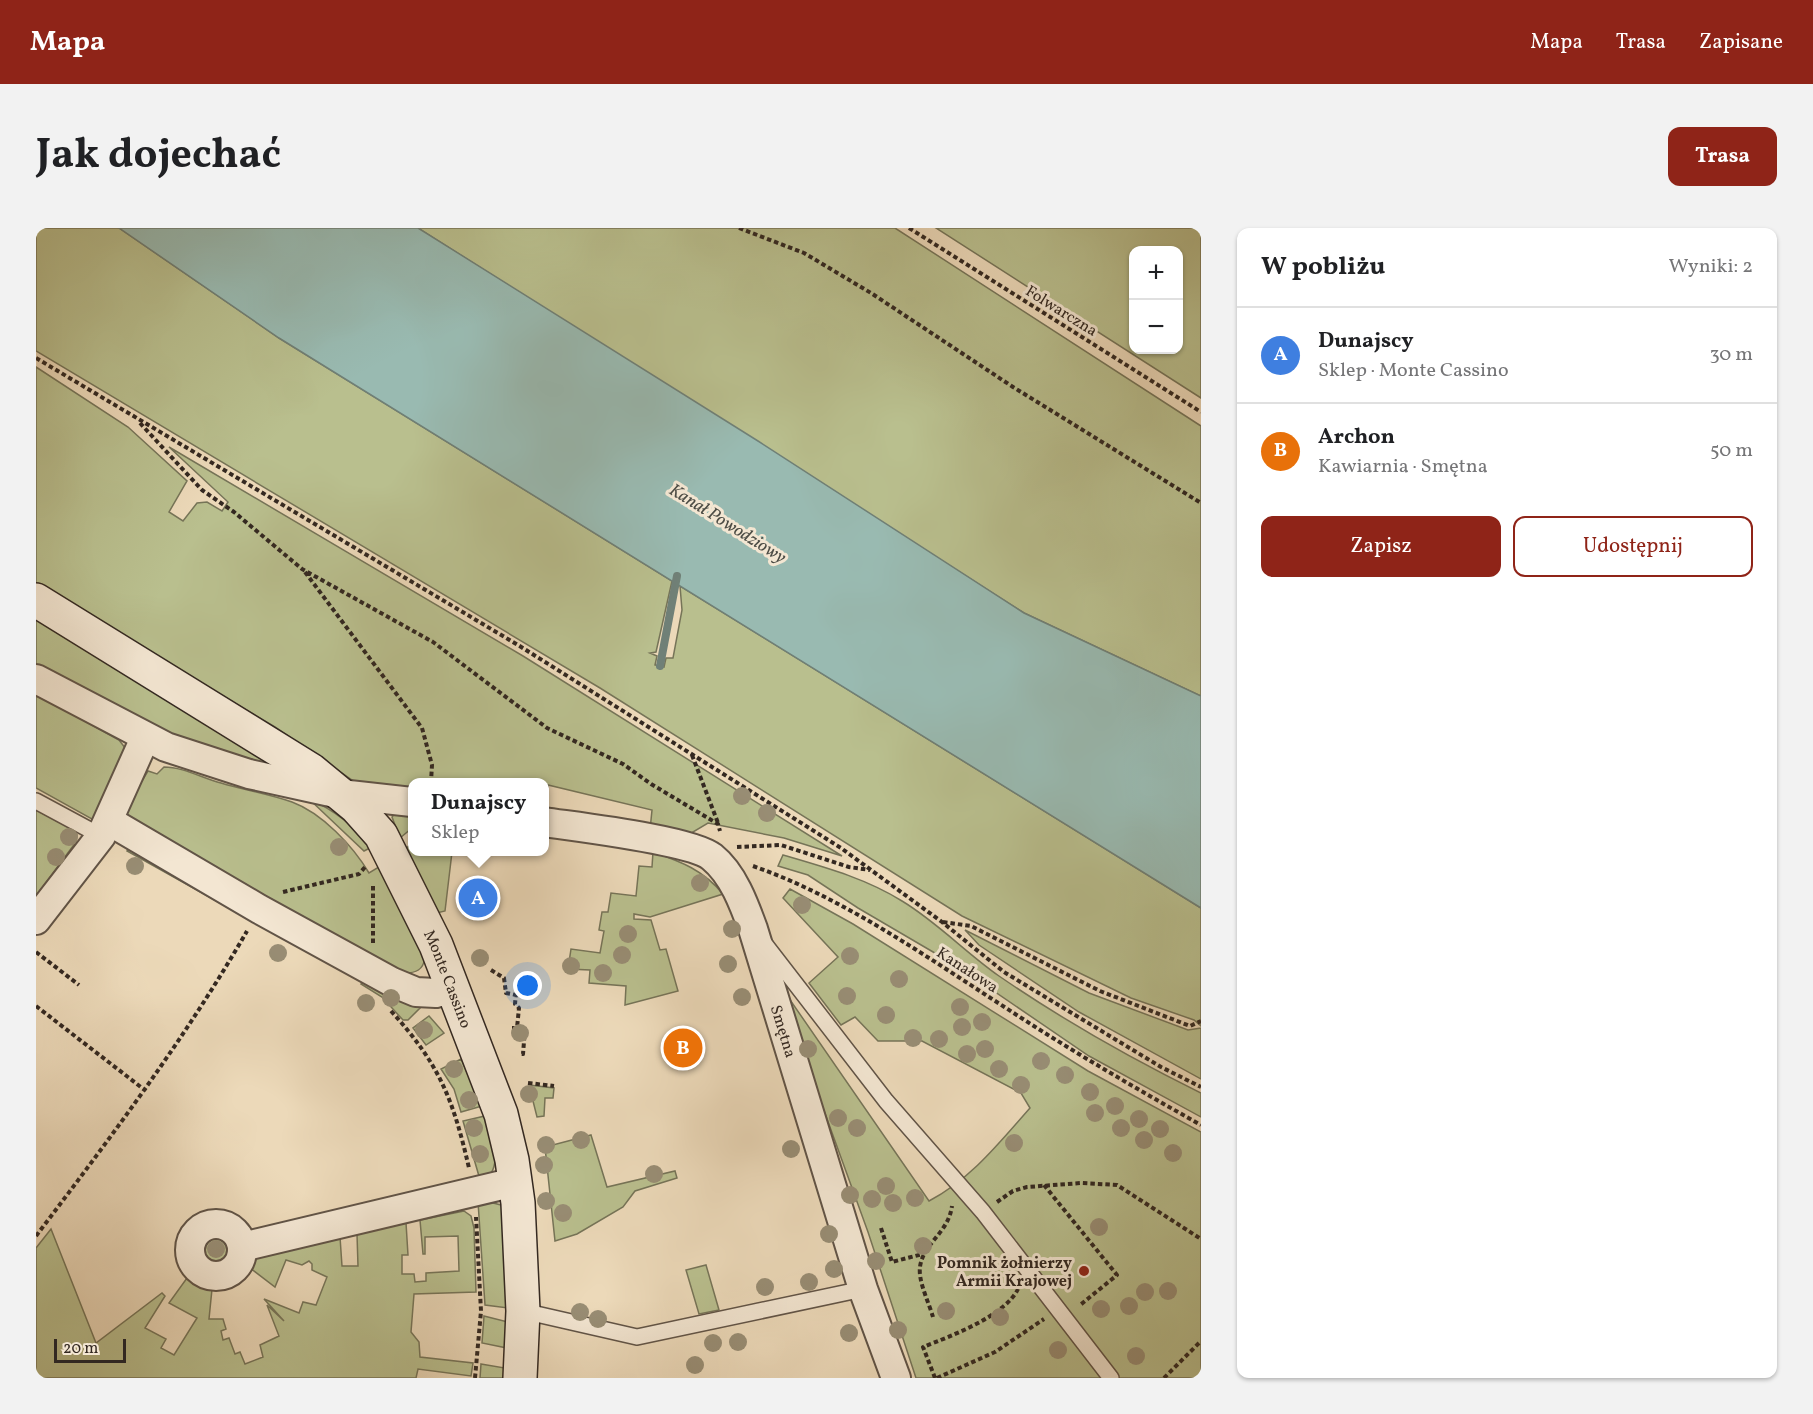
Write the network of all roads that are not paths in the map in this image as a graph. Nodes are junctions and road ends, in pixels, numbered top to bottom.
1 (36, 600) edge
2 (36, 679) edge
3 (145, 738) junction
4 (340, 794) junction
5 (36, 801) edge
6 (408, 802) edge
7 (549, 823) edge
8 (105, 828) junction
9 (36, 920) edge
10 (753, 929) junction
11 (454, 988) junction
12 (515, 1182) junction
13 (242, 1246) dead end
14 (863, 1290) junction
15 (523, 1311) junction
16 (520, 1378) edge
17 (896, 1378) edge
18 (1111, 1378) edge

1 - 4 street, Monte Cassino
2 - 3 street, Monte Cassino
3 - 4 street, Monte Cassino
3 - 8 street
4 - 6 street
4 - 11 street, Monte Cassino
5 - 8 lane
7 - 10 street, Smętna
8 - 9 street
8 - 11 street
10 - 14 street, Smętna
10 - 18 lane
11 - 12 street, Monte Cassino
12 - 13 street
12 - 15 street, Monte Cassino
14 - 15 lane
14 - 17 street, Smętna
15 - 16 street, Monte Cassino

